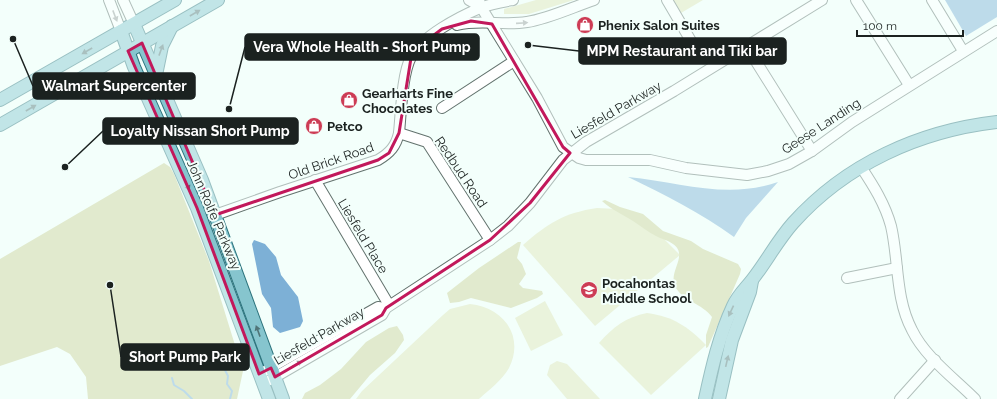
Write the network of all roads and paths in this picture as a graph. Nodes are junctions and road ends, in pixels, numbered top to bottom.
1 (109, 0) edge
2 (123, 0) edge
3 (175, 0) edge
4 (218, 0) edge
5 (469, 0) edge
6 (513, 0) edge
7 (594, 0) edge
8 (667, 0) edge
9 (822, 0) edge
10 (856, 0) edge
11 (932, 0) edge
12 (480, 4) edge
13 (134, 24) junction
14 (492, 24) junction
15 (172, 26) junction
16 (442, 29) junction
17 (121, 31) junction
18 (997, 31) edge
19 (691, 41) dead end
20 (142, 43) junction
21 (747, 47) junction
22 (128, 51) junction
23 (963, 52) junction
24 (514, 61) junction
25 (156, 75) junction
26 (909, 86) junction
27 (0, 100) edge
28 (442, 108) dead end
29 (997, 122) edge
30 (0, 125) edge
31 (400, 133) junction
32 (812, 151) junction
33 (570, 153) junction
34 (861, 167) junction
35 (315, 180) junction
36 (215, 215) junction
37 (490, 240) junction
38 (897, 268) junction
39 (846, 278) dead end
40 (752, 280) junction
41 (387, 306) junction
42 (935, 360) junction
43 (273, 372) junction
44 (261, 379) junction
45 (269, 399) edge
46 (283, 399) edge
47 (705, 399) edge
48 (719, 399) edge
49 (900, 399) edge
50 (975, 399) edge

1 -> 17 street, John Rolfe Parkway
2 - 13 street, John Rolfe Parkway
3 - 13 main road
15 -> 4 main road
5 - 12 street
6 - 12 street, Old Brick Road
14 -> 7 street, Old Brick Road
8 - 19 street
9 - 21 street, Liesfeld Parkway
10 - 26 street
11 - 23 street
12 - 14 street
12 - 16 street, Old Brick Road
13 - 17 main road
13 - 20 main road, John Rolfe Parkway
14 - 16 street, Old Brick Road
14 - 24 street
15 - 20 main road
25 -> 15 main road
16 - 31 street, Old Brick Road
17 - 22 main road, John Rolfe Parkway
17 -> 27 main road
18 - 23 street, Geese Landing
20 - 22 main road
20 - 25 main road, John Rolfe Parkway
21 - 32 street
21 - 33 street, Liesfeld Parkway
30 -> 22 main road
22 -> 44 main road, John Rolfe Parkway
23 - 26 street, Geese Landing
24 - 28 street
24 - 33 street
25 - 36 main road, John Rolfe Parkway
26 - 32 street, Geese Landing
29 - 34 main road
31 - 35 street, Old Brick Road
31 - 37 street, Redbud Road
32 - 33 street, Geese Landing
33 - 37 street, Liesfeld Parkway
34 - 38 street
34 - 40 main road
35 - 36 street, Old Brick Road
35 - 41 street, Liesfeld Place
43 -> 36 main road, John Rolfe Parkway
37 - 41 street, Liesfeld Parkway
38 - 39 street
38 - 42 street
40 -> 47 main road
48 -> 40 main road
41 - 43 street, Liesfeld Parkway
42 - 49 street
42 - 50 street
43 - 44 street, Liesfeld Parkway
43 - 46 main road, John Rolfe Parkway
44 - 45 main road, John Rolfe Parkway

